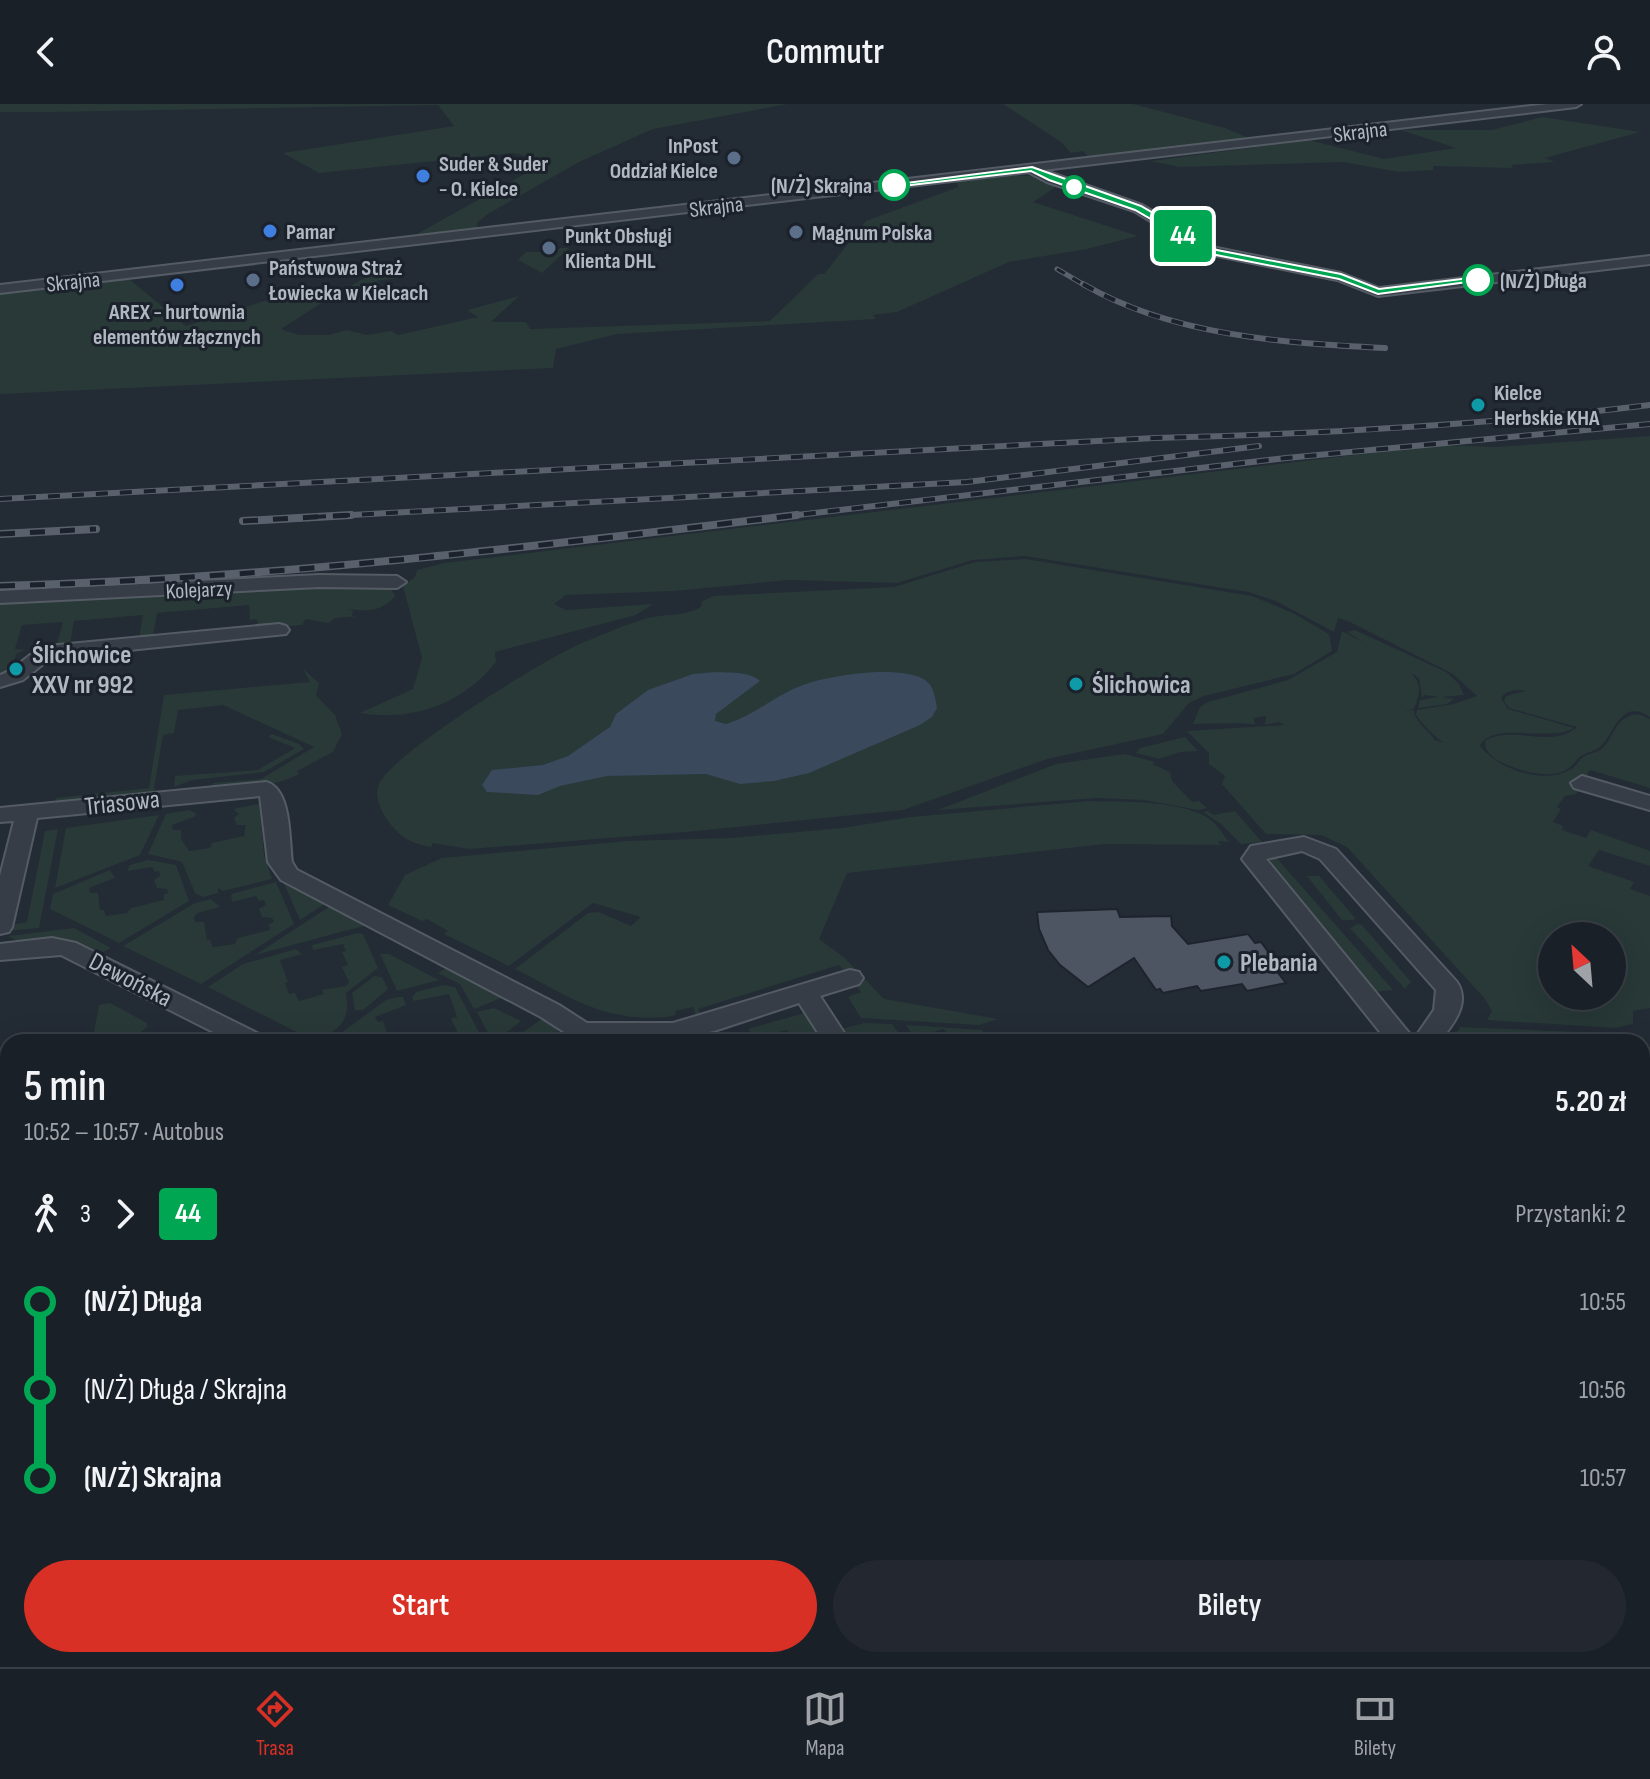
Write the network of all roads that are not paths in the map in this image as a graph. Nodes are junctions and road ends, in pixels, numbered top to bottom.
1 (1576, 104) edge
2 (1032, 169) junction
3 (1650, 260) edge
4 (0, 289) edge
5 (397, 582) dead end
6 (0, 597) edge
7 (279, 630) dead end
8 (0, 681) edge
9 (1582, 783) dead end
10 (1650, 803) edge
11 (27, 812) junction
12 (0, 815) edge
13 (0, 927) edge
14 (0, 952) edge
15 (850, 978) dead end
16 (805, 993) junction
17 (238, 1034) edge
18 (572, 1034) edge
19 (647, 1034) edge
20 (832, 1034) edge
21 (1395, 1034) edge
22 (1430, 1034) edge

1 - 2 street, Skrajna
2 - 3 street
2 - 4 street, Skrajna
5 - 6 street, Kolejarzy
7 - 8 street
9 - 10 street
11 - 12 street, Triasowa
11 - 13 street
11 - 18 street, Triasowa
14 - 17 street, Dewońska
15 - 16 street
16 - 19 street
16 - 20 street
21 - 22 street

